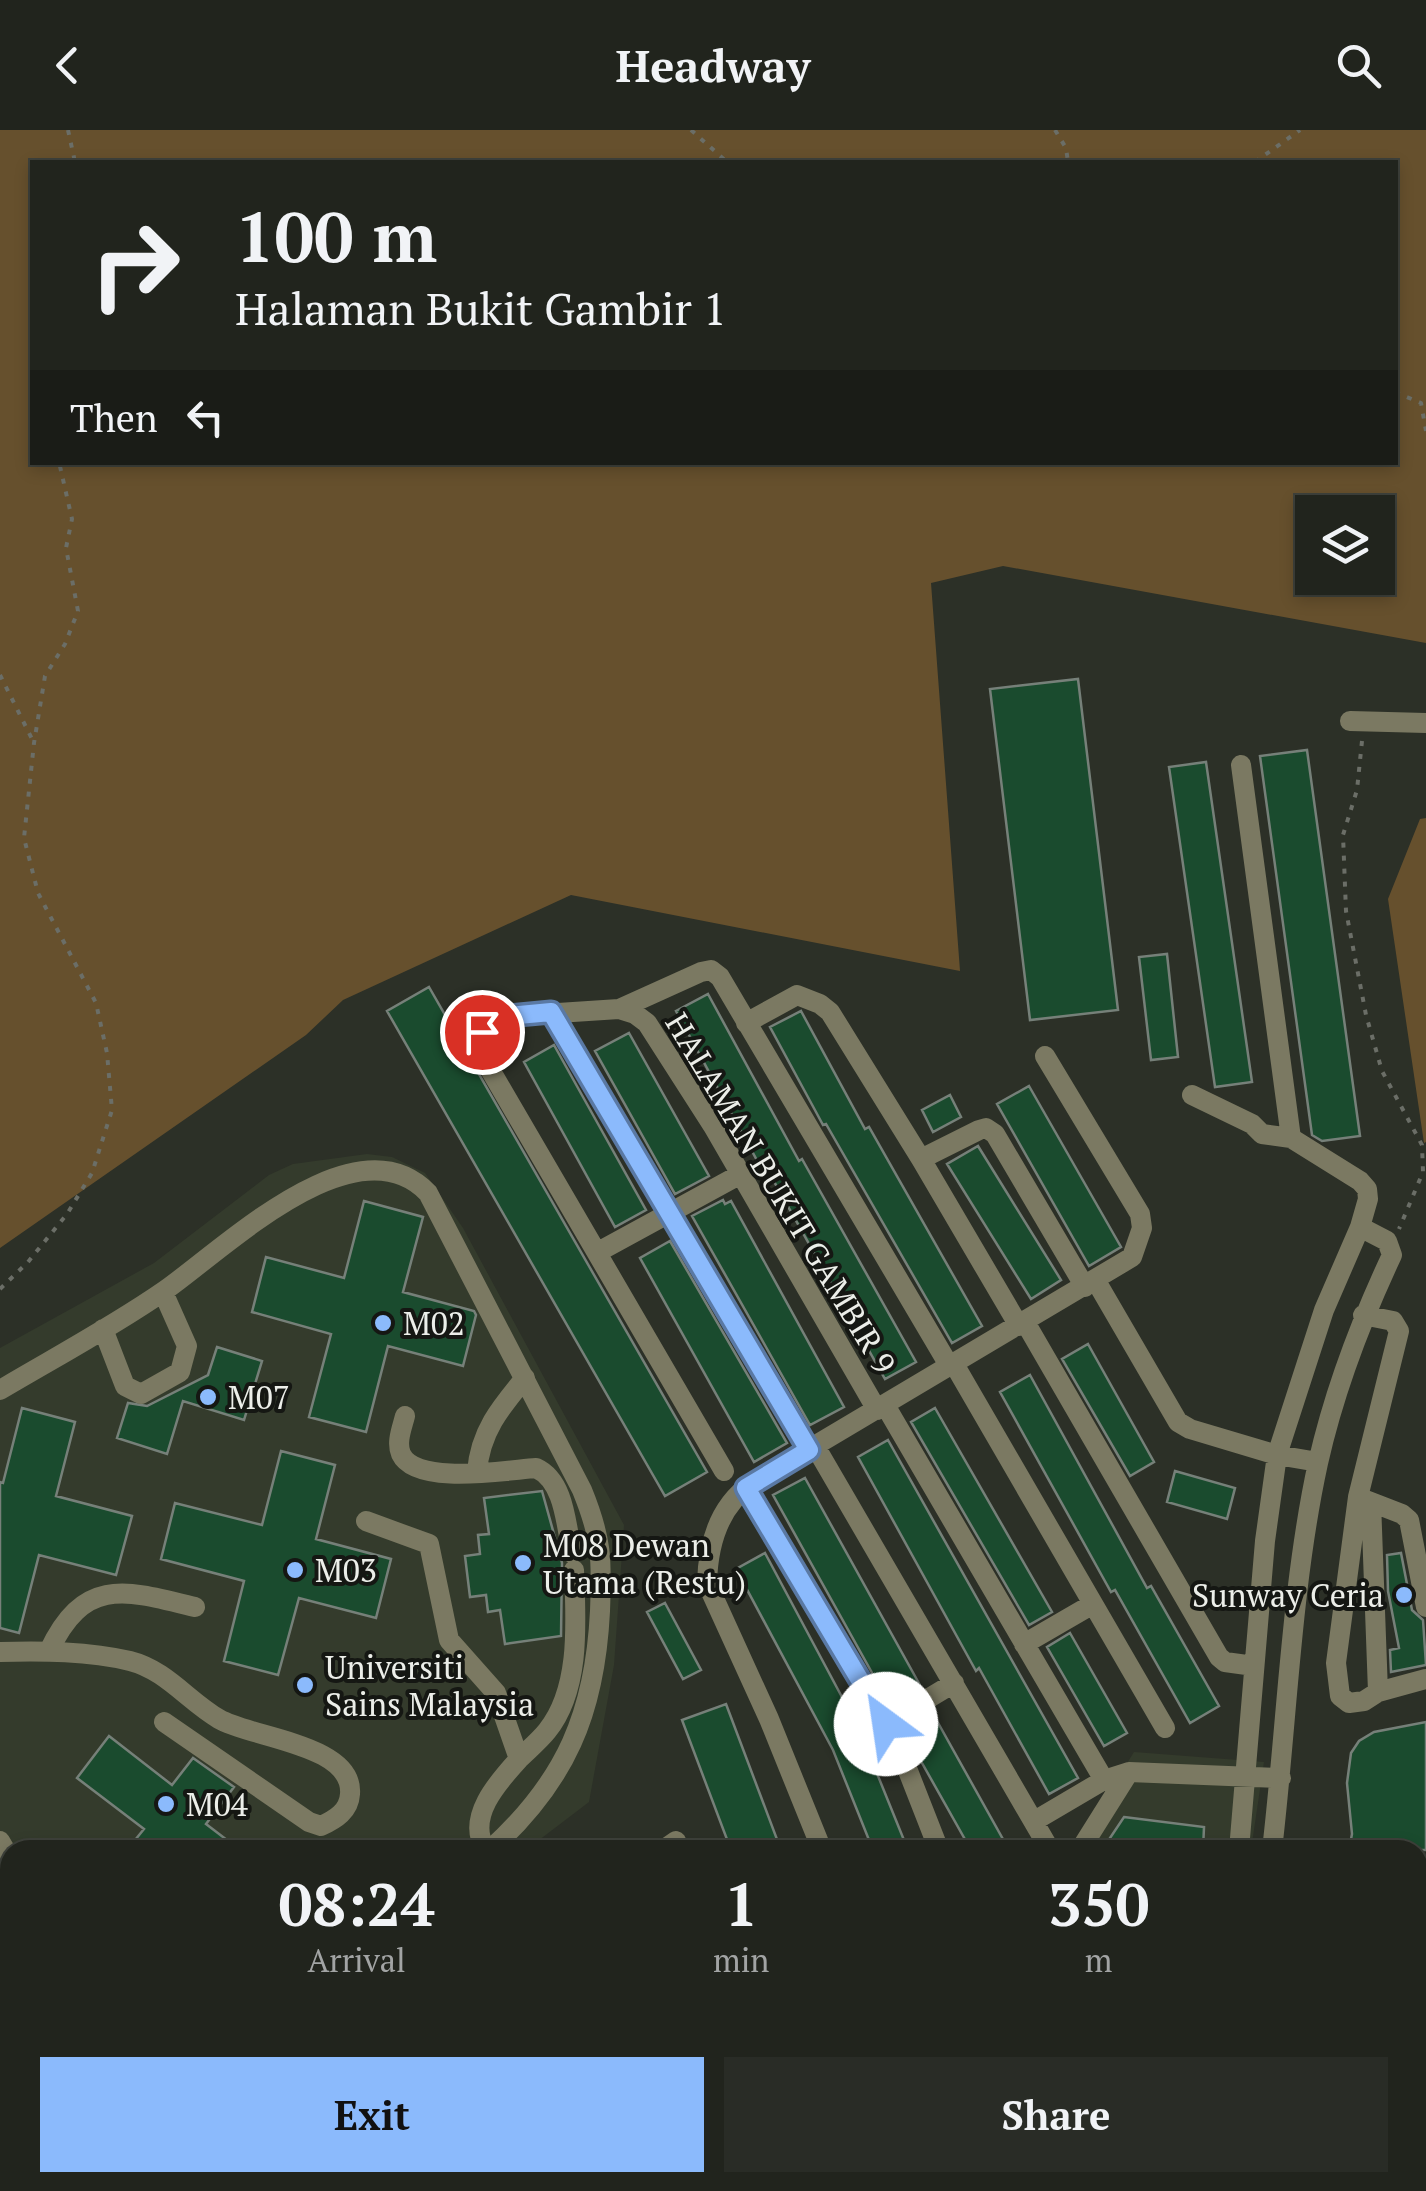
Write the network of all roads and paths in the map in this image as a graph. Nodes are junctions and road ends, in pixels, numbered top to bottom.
1 (68, 130) edge
2 (691, 130) edge
3 (1055, 130) edge
4 (1300, 130) edge
5 (75, 160) edge
6 (725, 160) edge
7 (1068, 160) edge
8 (1258, 160) edge
9 (1398, 393) edge
10 (1426, 431) edge
11 (60, 465) edge
12 (0, 675) edge
13 (1350, 721) joint
14 (1426, 723) edge
15 (34, 743) junction
16 (1241, 765) dead end
17 (619, 1010) junction
18 (551, 1012) junction
19 (746, 1023) junction
20 (1045, 1056) dead end
21 (1192, 1095) dead end
22 (1290, 1128) junction
23 (921, 1159) junction
24 (741, 1174) junction
25 (670, 1213) junction
26 (1360, 1227) junction
27 (1391, 1247) junction
28 (598, 1252) junction
29 (1090, 1284) junction
30 (0, 1289) edge
31 (162, 1292) junction
32 (1364, 1315) junction
33 (1022, 1324) junction
34 (102, 1328) junction
35 (952, 1366) junction
36 (525, 1378) junction
37 (0, 1390) edge
38 (881, 1408) junction
39 (405, 1416) dead end
40 (812, 1448) junction
41 (1278, 1455) junction
42 (1318, 1462) junction
43 (477, 1472) junction
44 (724, 1472) dead end
45 (746, 1488) junction
46 (1364, 1499) junction
47 (366, 1521) dead end
48 (1093, 1604) junction
49 (195, 1606) dead end
50 (1426, 1607) edge
51 (1024, 1644) junction
52 (0, 1652) edge
53 (49, 1652) junction
54 (1254, 1666) junction
55 (1426, 1680) edge
56 (954, 1683) junction
57 (1371, 1696) junction
58 (164, 1722) dead end
59 (886, 1724) junction
60 (1165, 1728) dead end
61 (519, 1759) junction
62 (1129, 1772) junction
63 (1245, 1777) junction
64 (1281, 1778) junction
65 (1104, 1780) junction
66 (1036, 1820) junction
67 (483, 1840) edge
68 (499, 1840) edge
69 (818, 1840) edge
70 (935, 1840) edge
71 (1045, 1840) edge
72 (1086, 1840) edge
73 (1240, 1840) edge
74 (1273, 1840) edge

1 - 5 path
2 - 6 path
3 - 7 path
4 - 8 path
9 - 10 path
11 - 15 path
12 - 15 path
13 - 14 street
13 - 27 path
15 - 30 path
16 - 22 street
17 - 18 street, HALAMAN BUKIT GAMBIR 9
17 - 19 street
17 - 24 street, HALAMAN BUKIT GAMBIR 9
18 - 25 street
18 - 28 street, HALAMAN BUKIT GAMBIR 9
19 - 23 street
19 - 35 street
20 - 29 street
21 - 22 street
22 - 26 street
23 - 29 street
23 - 33 street
24 - 25 street
24 - 38 street, HALAMAN BUKIT GAMBIR 9
25 - 28 street
25 - 40 street
26 - 27 street
26 - 41 street
27 - 32 street
28 - 44 street, HALAMAN BUKIT GAMBIR 9
29 - 33 street
29 - 41 street
31 - 34 street
31 - 34 street
31 - 36 street
32 - 42 street
32 - 46 street
33 - 35 street
33 - 54 street
34 - 37 street
35 - 38 street
35 - 48 street
36 - 43 street
36 - 68 street
38 - 40 street
38 - 51 street, HALAMAN BUKIT GAMBIR 9
39 - 43 street
40 - 45 street
40 - 56 street
41 - 42 street
41 - 54 street
42 - 64 street
43 - 61 street
45 - 59 street
45 - 69 street
46 - 50 street
46 - 57 street
46 - 57 street
47 - 61 street
48 - 51 street
48 - 60 street
49 - 53 street
51 - 65 street, HALAMAN BUKIT GAMBIR 9
52 - 53 street
53 - 58 street
54 - 63 street
55 - 57 street
56 - 59 street
56 - 66 street
59 - 70 street
61 - 67 street
62 - 63 street
62 - 65 street
62 - 72 street
63 - 64 street
63 - 73 street
64 - 74 street
65 - 66 street
66 - 71 street

